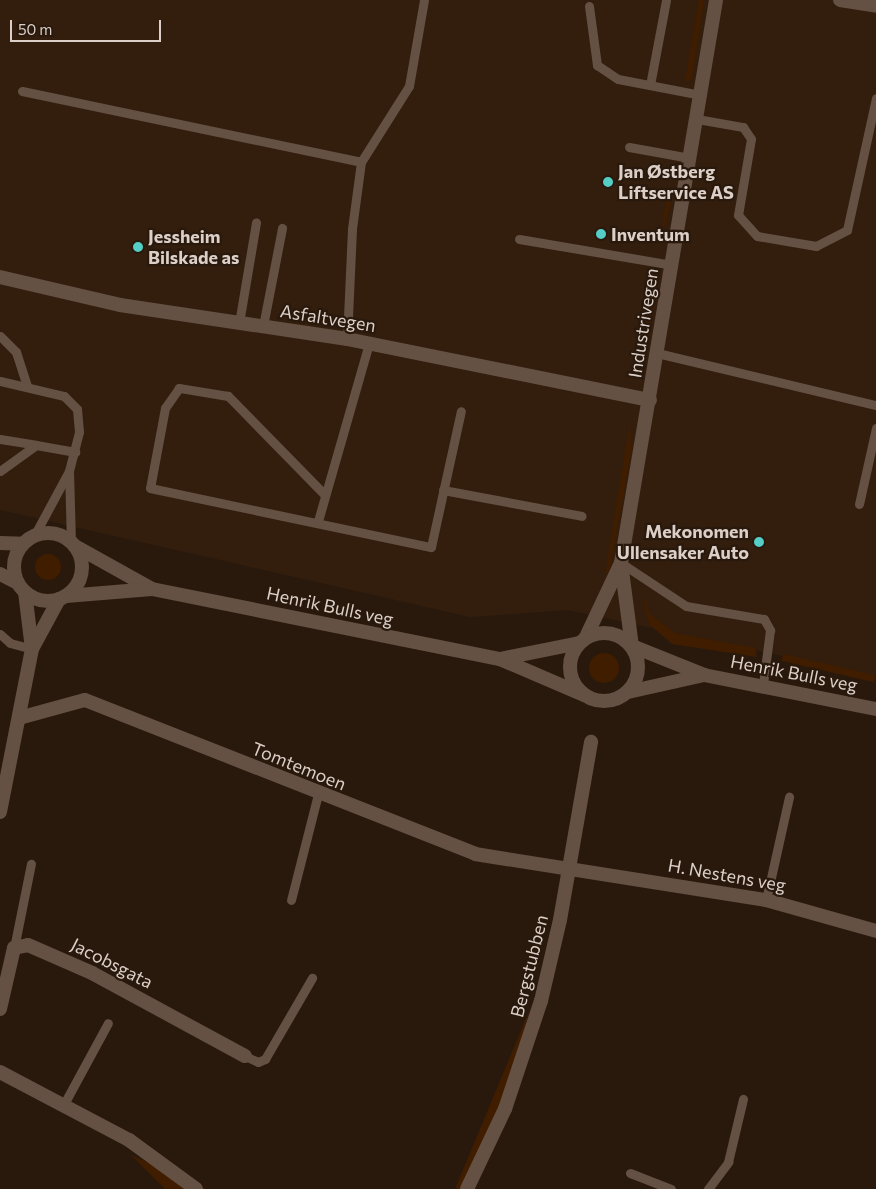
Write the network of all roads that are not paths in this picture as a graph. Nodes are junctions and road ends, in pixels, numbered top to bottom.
1 (424, 0) edge
2 (666, 0) edge
3 (716, 0) edge
4 (840, 0) edge
5 (589, 6) dead end
6 (876, 6) edge
7 (650, 85) junction
8 (22, 91) dead end
9 (701, 95) junction
10 (876, 98) edge
11 (697, 119) junction
12 (629, 147) dead end
13 (690, 158) junction
14 (361, 162) junction
15 (256, 222) dead end
16 (282, 228) dead end
17 (519, 239) dead end
18 (672, 265) junction
19 (0, 277) edge
20 (239, 323) junction
21 (263, 326) junction
22 (0, 336) edge
23 (347, 339) junction
24 (369, 343) junction
25 (657, 353) junction
26 (0, 381) edge
27 (27, 386) junction
28 (650, 400) junction
29 (876, 405) edge
30 (461, 411) dead end
31 (876, 428) edge
32 (0, 439) edge
33 (36, 444) junction
34 (75, 452) junction
35 (0, 470) edge
36 (69, 470) junction
37 (443, 490) junction
38 (325, 496) junction
39 (859, 504) dead end
40 (582, 516) dead end
41 (318, 522) junction
42 (29, 540) junction
43 (0, 543) edge
44 (73, 544) junction
45 (621, 563) junction
46 (0, 574) edge
47 (21, 588) junction
48 (152, 589) junction
49 (62, 598) junction
50 (0, 634) edge
51 (583, 640) junction
52 (632, 646) junction
53 (32, 649) junction
54 (500, 659) junction
55 (704, 675) junction
56 (763, 684) junction
57 (628, 692) junction
58 (584, 695) junction
59 (876, 709) edge
60 (19, 718) junction
61 (592, 742) dead end
62 (318, 794) junction
63 (789, 797) dead end
64 (0, 812) edge
65 (31, 864) dead end
66 (568, 870) junction
67 (290, 900) dead end
68 (766, 900) junction
69 (876, 931) edge
70 (14, 948) junction
71 (312, 978) dead end
72 (0, 1009) edge
73 (108, 1023) dead end
74 (245, 1056) joint
75 (0, 1072) edge
76 (743, 1099) dead end
77 (64, 1104) junction
78 (630, 1173) dead end
79 (196, 1189) edge
80 (467, 1189) edge
81 (671, 1189) edge
82 (708, 1189) edge

1 - 14 lane
2 - 7 lane
3 - 9 street, Industrivegen
4 - 6 street
5 - 7 lane
7 - 9 lane
8 - 14 lane
9 - 11 street, Industrivegen
10 - 11 lane
11 - 13 street, Industrivegen
12 - 13 lane
13 - 18 street, Industrivegen
14 - 23 lane
15 - 20 lane
16 - 21 lane
17 - 18 lane
18 - 25 street, Industrivegen
19 - 20 street, Asfaltvegen
20 - 21 street, Asfaltvegen
21 - 23 street, Asfaltvegen
22 - 27 lane
23 - 24 street, Asfaltvegen
24 - 28 street, Asfaltvegen
24 - 38 lane
25 - 28 street, Industrivegen
25 - 29 lane
26 - 27 lane
27 - 34 lane
28 - 45 street, Industrivegen
30 - 37 lane
31 - 39 lane
32 - 33 lane
33 - 34 lane
33 - 35 lane
34 - 36 lane
36 - 42 lane
36 - 44 lane
37 - 40 lane
37 - 41 lane
38 - 41 lane
38 - 41 lane
42 - 43 street, Henrik Bulls veg
42 - 44 street, Henrik Bulls veg
42 - 47 street
44 - 48 street, Henrik Bulls veg
44 - 49 street
45 - 51 street, Industrivegen
45 - 52 street, Industrivegen
45 - 56 lane
46 - 47 street, Henrik Bulls veg
47 - 49 street, Henrik Bulls veg
47 - 53 street
48 - 49 street, Henrik Bulls veg
48 - 54 street, Henrik Bulls veg
49 - 53 street
50 - 53 lane
51 - 52 street, Henrik Bulls veg
51 - 54 street, Henrik Bulls veg
51 - 58 street
52 - 55 street, Henrik Bulls veg
52 - 57 street
53 - 60 street
54 - 58 street, Henrik Bulls veg
55 - 56 street, Henrik Bulls veg
55 - 57 street, Henrik Bulls veg
56 - 59 street, Henrik Bulls veg
57 - 58 street, Henrik Bulls veg
60 - 62 street, Tomtemoen
60 - 64 street
61 - 66 street, Bergstubben
62 - 66 street, Tomtemoen
62 - 67 lane
63 - 68 lane
65 - 70 lane
66 - 68 street, H. Nestens veg
66 - 80 street, Bergstubben
68 - 69 street, H. Nestens veg
70 - 72 street
70 - 74 street, Jacobsgata
71 - 74 lane
73 - 77 lane
75 - 77 street
76 - 82 lane
77 - 79 street
78 - 81 lane

